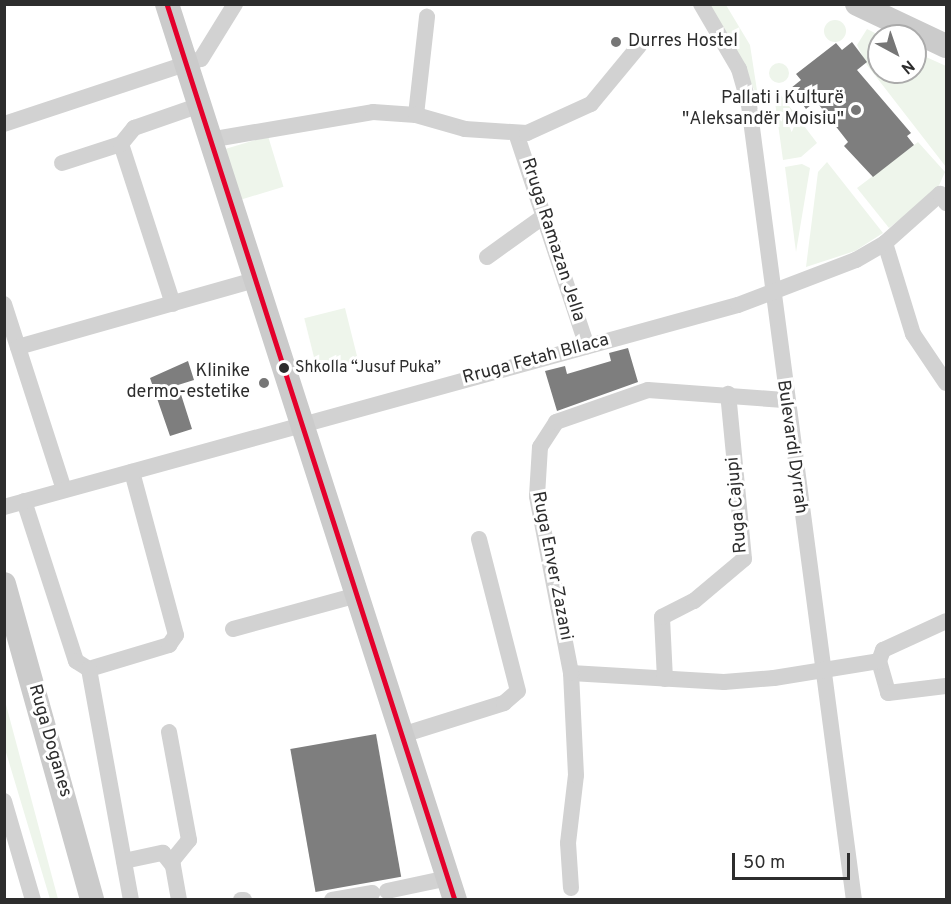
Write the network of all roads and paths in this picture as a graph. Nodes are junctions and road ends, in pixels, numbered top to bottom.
1 (167, 4) edge
2 (235, 4) edge
3 (701, 4) edge
4 (857, 4) edge
5 (890, 12) edge
6 (428, 17) dead end
7 (639, 46) dead end
8 (946, 46) edge
9 (184, 64) junction
10 (197, 106) junction
11 (416, 115) junction
12 (4, 124) edge
13 (516, 133) junction
14 (209, 140) junction
15 (121, 144) junction
16 (62, 163) dead end
17 (944, 199) edge
18 (544, 216) junction
19 (885, 243) junction
20 (488, 257) dead end
21 (255, 280) junction
22 (771, 291) junction
23 (4, 304) edge
24 (173, 304) junction
25 (587, 346) junction
26 (18, 347) junction
27 (946, 383) edge
28 (728, 394) junction
29 (784, 400) junction
30 (301, 424) junction
31 (132, 472) junction
32 (64, 490) junction
33 (24, 501) junction
34 (4, 507) edge
35 (478, 539) dead end
36 (4, 584) edge
37 (357, 595) junction
38 (946, 621) edge
39 (233, 629) dead end
40 (879, 661) junction
41 (89, 669) junction
42 (822, 670) junction
43 (571, 673) junction
44 (665, 679) junction
45 (946, 686) edge
46 (169, 732) dead end
47 (402, 735) junction
48 (4, 801) edge
49 (124, 861) junction
50 (171, 862) junction
51 (571, 888) dead end
52 (452, 889) edge
53 (33, 900) edge
54 (92, 900) edge
55 (131, 900) edge
56 (179, 900) edge
57 (332, 900) edge
58 (854, 900) edge

1 - 9 main road
2 - 9 street
3 - 22 street, Bulevardi Dyrrah
4 - 5 main road
5 - 8 main road
6 - 11 street
7 - 13 street, Rruga Ramazan Jella
9 - 10 main road
9 - 12 street
10 - 14 main road
10 - 15 street
11 - 13 street, Rruga Ramazan Jella
11 - 14 street, Rruga Ramazan Jella
13 - 18 street, Rruga Ramazan Jella
14 - 21 main road
15 - 16 street
15 - 24 street
17 - 19 street, Rruga Fetah Bllaca
18 - 20 street
18 - 25 street, Rruga Ramazan Jella
19 - 22 street, Rruga Fetah Bllaca
19 - 27 street
21 - 24 street
21 - 30 main road
22 - 25 street, Rruga Fetah Bllaca
22 - 29 street, Bulevardi Dyrrah
23 - 26 street
24 - 26 street
25 - 30 street, Rruga Fetah Bllaca
26 - 32 street
28 - 29 street
28 - 43 street, Ruga Enver Zazani
28 - 44 street, Ruga Cajupi
29 - 42 street, Bulevardi Dyrrah
30 - 31 street, Rruga Fetah Bllaca
30 - 37 main road
31 - 32 street, Rruga Fetah Bllaca
31 - 41 street
32 - 33 street, Rruga Fetah Bllaca
33 - 34 street, Rruga Fetah Bllaca
33 - 41 street
35 - 47 street
36 - 54 main road, Ruga Doganes
37 - 39 street
37 - 47 main road
38 - 40 street
40 - 42 street
40 - 45 street
41 - 49 street
42 - 44 street
42 - 58 street, Bulevardi Dyrrah
43 - 44 street
43 - 51 street, Ruga Enver Zazani
46 - 50 street
47 - 52 main road
48 - 53 street
49 - 50 street
49 - 55 street
50 - 56 street
52 - 57 street

